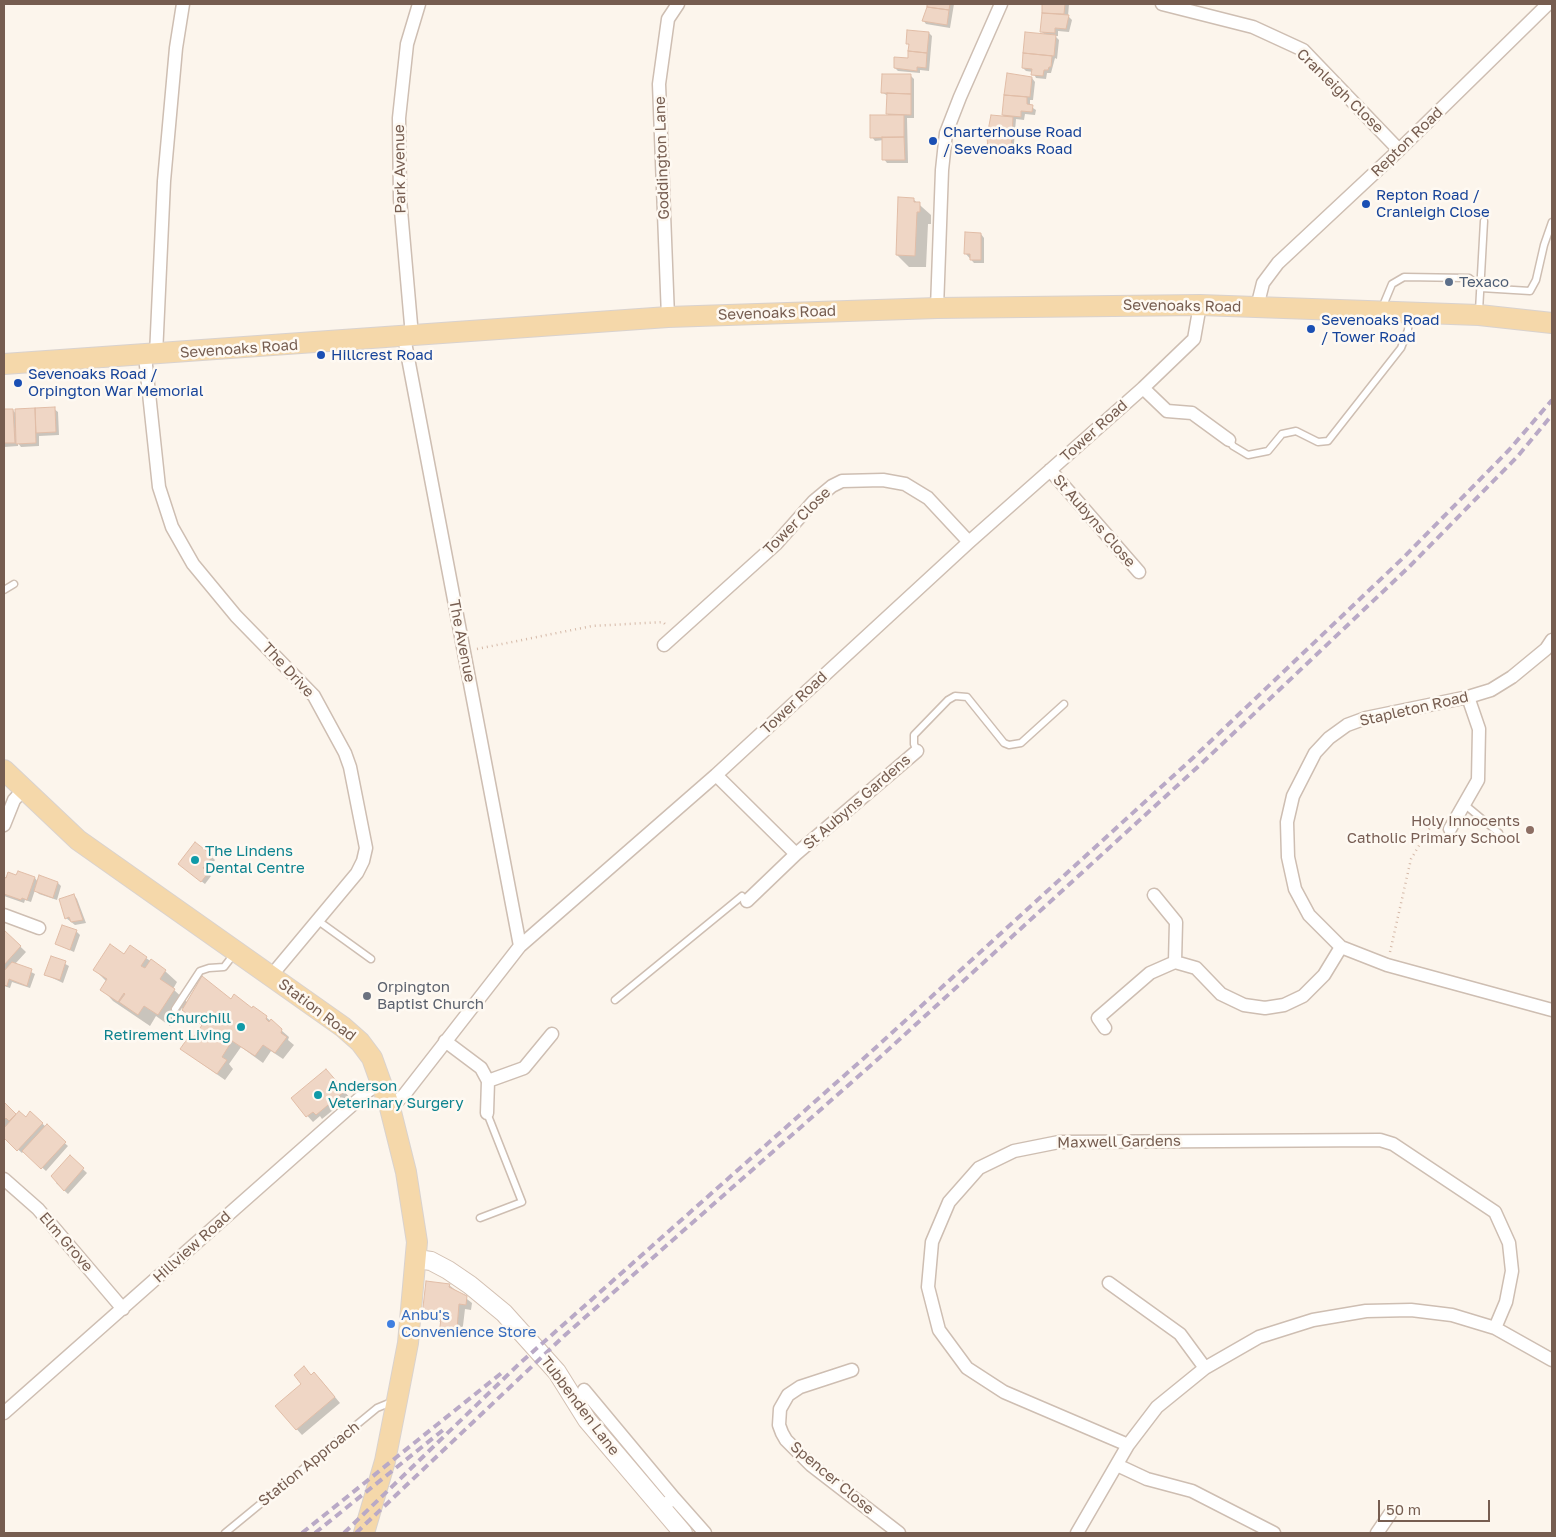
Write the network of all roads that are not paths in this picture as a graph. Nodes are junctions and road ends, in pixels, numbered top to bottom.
1 (183, 4) edge
2 (419, 4) edge
3 (678, 4) edge
4 (1001, 4) edge
5 (1162, 4) edge
6 (1548, 4) edge
7 (1399, 150) junction
8 (1484, 221) dead end
9 (1552, 222) edge
10 (1481, 288) junction
11 (1200, 305) junction
12 (1257, 307) junction
13 (937, 308) junction
14 (1382, 311) junction
15 (1409, 312) junction
16 (1479, 315) junction
17 (668, 317) junction
18 (1552, 323) edge
19 (408, 337) junction
20 (151, 355) junction
21 (4, 364) edge
22 (1143, 388) junction
23 (1228, 440) joint
24 (1050, 470) junction
25 (969, 542) junction
26 (1139, 572) dead end
27 (14, 584) dead end
28 (4, 590) edge
29 (1552, 640) edge
30 (664, 645) dead end
31 (1468, 698) junction
32 (1064, 704) dead end
33 (917, 751) joint
34 (4, 770) edge
35 (716, 775) junction
36 (23, 790) junction
37 (1464, 804) junction
38 (4, 825) edge
39 (1450, 829) road end
40 (1499, 833) dead end
41 (796, 854) junction
42 (1154, 896) dead end
43 (747, 901) joint
44 (4, 915) edge
45 (316, 919) junction
46 (39, 928) dead end
47 (520, 946) junction
48 (1341, 947) junction
49 (236, 951) junction
50 (371, 960) dead end
51 (1175, 962) junction
52 (271, 976) junction
53 (615, 1000) dead end
54 (175, 1009) dead end
55 (1552, 1010) edge
56 (1105, 1028) dead end
57 (552, 1034) dead end
58 (445, 1041) junction
59 (488, 1081) junction
60 (381, 1082) junction
61 (390, 1108) junction
62 (486, 1113) joint
63 (4, 1179) edge
64 (480, 1218) dead end
65 (417, 1259) junction
66 (1109, 1283) dead end
67 (123, 1308) junction
68 (1495, 1328) junction
69 (1552, 1360) edge
70 (1205, 1368) junction
71 (852, 1370) dead end
72 (584, 1390) dead end
73 (398, 1400) junction
74 (4, 1413) edge
75 (1128, 1445) junction
76 (1117, 1465) junction
77 (668, 1503) junction
78 (1390, 1514) dead end
79 (225, 1533) edge
80 (364, 1533) edge
81 (683, 1533) edge
82 (705, 1533) edge
83 (899, 1533) edge
84 (1077, 1533) edge
85 (1274, 1533) edge
86 (1377, 1533) edge

1 - 20 street
2 - 19 street, Park Avenue
3 - 17 street, Goddington Lane
4 - 13 street
5 - 7 street, Cranleigh Close
6 - 7 street, Repton Road
7 - 12 street, Repton Road
8 - 10 lane
9 - 10 lane
10 - 14 lane
10 - 16 lane
11 - 12 main road, Sevenoaks Road
11 - 13 main road, Sevenoaks Road
11 - 22 street, Tower Road
12 - 14 main road, Sevenoaks Road
13 - 17 main road, Sevenoaks Road
14 - 15 main road, Sevenoaks Road
15 - 16 main road, Sevenoaks Road
15 - 23 lane
16 - 18 main road, Sevenoaks Road
17 - 19 main road, Sevenoaks Road
19 - 20 main road, Sevenoaks Road
19 - 47 street, The Avenue
20 - 21 main road, Sevenoaks Road
20 - 45 street, The Drive
22 - 23 street
22 - 24 street, Tower Road
24 - 25 street, Tower Road
24 - 26 street, St Aubyns Close
25 - 30 street, Tower Close
25 - 35 street, Tower Road
27 - 28 lane
29 - 31 street, Stapleton Road
31 - 37 street
31 - 48 street, Stapleton Road
32 - 33 lane
33 - 41 street, St Aubyns Gardens
34 - 36 main road, Station Road
35 - 41 street, St Aubyns Gardens
35 - 47 street, Tower Road
36 - 38 street
36 - 49 main road, Station Road
37 - 39 street
37 - 40 lane
41 - 43 street, St Aubyns Gardens
42 - 51 street
43 - 53 lane
44 - 46 street
45 - 50 lane
45 - 52 street, The Drive
47 - 58 street, Tower Road
48 - 51 street
48 - 55 street, Stapleton Road
49 - 52 main road, Station Road
49 - 54 lane
51 - 56 street
52 - 60 main road, Station Road
57 - 59 street
58 - 59 street
58 - 61 street, Tower Road
59 - 62 street
60 - 61 main road, Station Road
60 - 67 street, Hillview Road
61 - 65 main road, Station Road
62 - 64 lane
63 - 67 street, Elm Grove
65 - 73 main road, Station Road
65 - 77 street, Tubbenden Lane
66 - 70 street
67 - 74 street, Hillview Road
68 - 69 street
68 - 70 street
68 - 75 street, Maxwell Gardens
70 - 75 street
71 - 83 street, Spencer Close
72 - 77 street
73 - 79 lane, Station Approach
73 - 80 main road, Station Road
75 - 76 street
76 - 84 street
76 - 85 street
77 - 81 street, Tubbenden Lane
77 - 82 street
78 - 86 street

